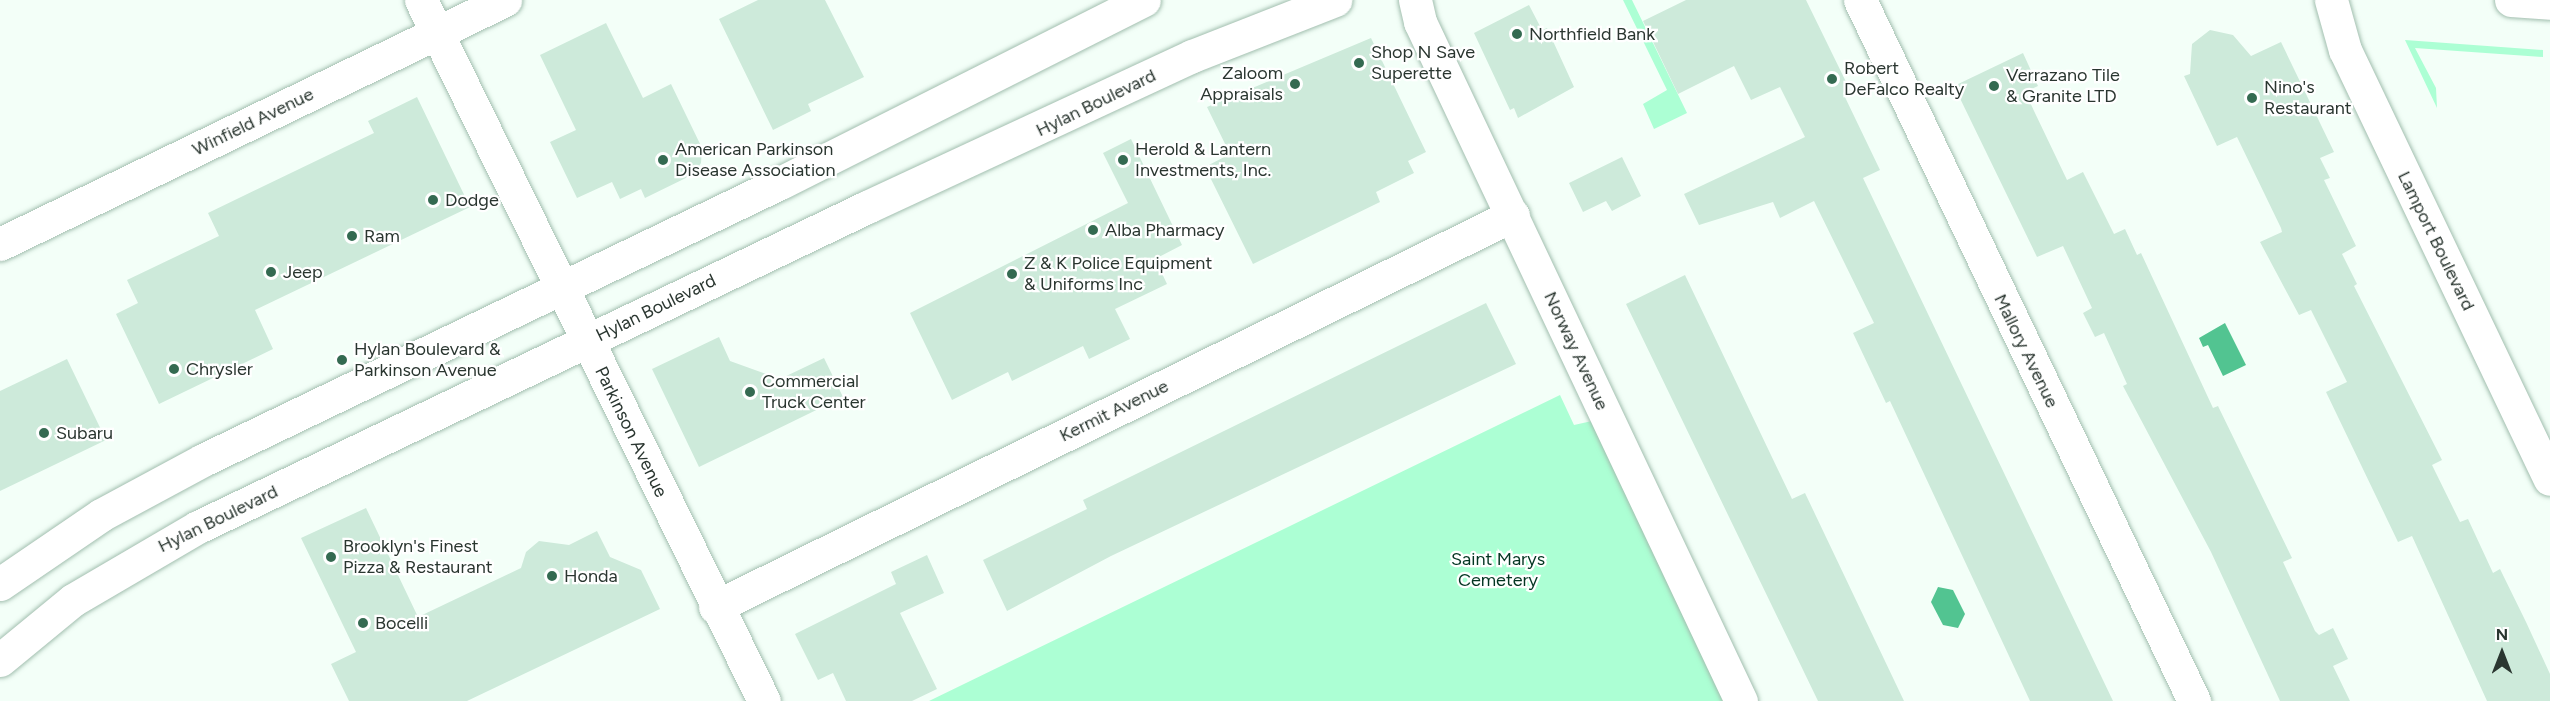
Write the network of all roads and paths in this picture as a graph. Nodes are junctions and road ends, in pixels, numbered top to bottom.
1 (421, 0) edge
2 (505, 0) edge
3 (1144, 0) edge
4 (1335, 0) edge
5 (1415, 0) edge
6 (1860, 0) edge
7 (2331, 0) edge
8 (2511, 0) edge
9 (2550, 3) edge
10 (437, 33) junction
11 (1513, 215) junction
12 (0, 243) edge
13 (562, 288) junction
14 (588, 341) junction
15 (2550, 479) edge
16 (0, 584) edge
17 (715, 607) junction
18 (0, 660) edge
19 (764, 701) edge
20 (1741, 701) edge
21 (2194, 701) edge

1 - 10 street, Parkinson Avenue
2 - 10 street, Winfield Avenue
3 - 13 street
4 - 14 street, Hylan Boulevard
5 - 11 street, Norway Avenue
6 - 21 street, Mallory Avenue
7 - 15 street, Lamport Boulevard
8 - 9 street
10 - 12 street, Winfield Avenue
10 - 13 street, Parkinson Avenue
11 - 17 street, Kermit Avenue
11 - 20 street, Norway Avenue
13 - 14 street, Parkinson Avenue
13 - 16 street
14 - 17 street, Parkinson Avenue
14 - 18 street, Hylan Boulevard
17 - 19 street, Parkinson Avenue

